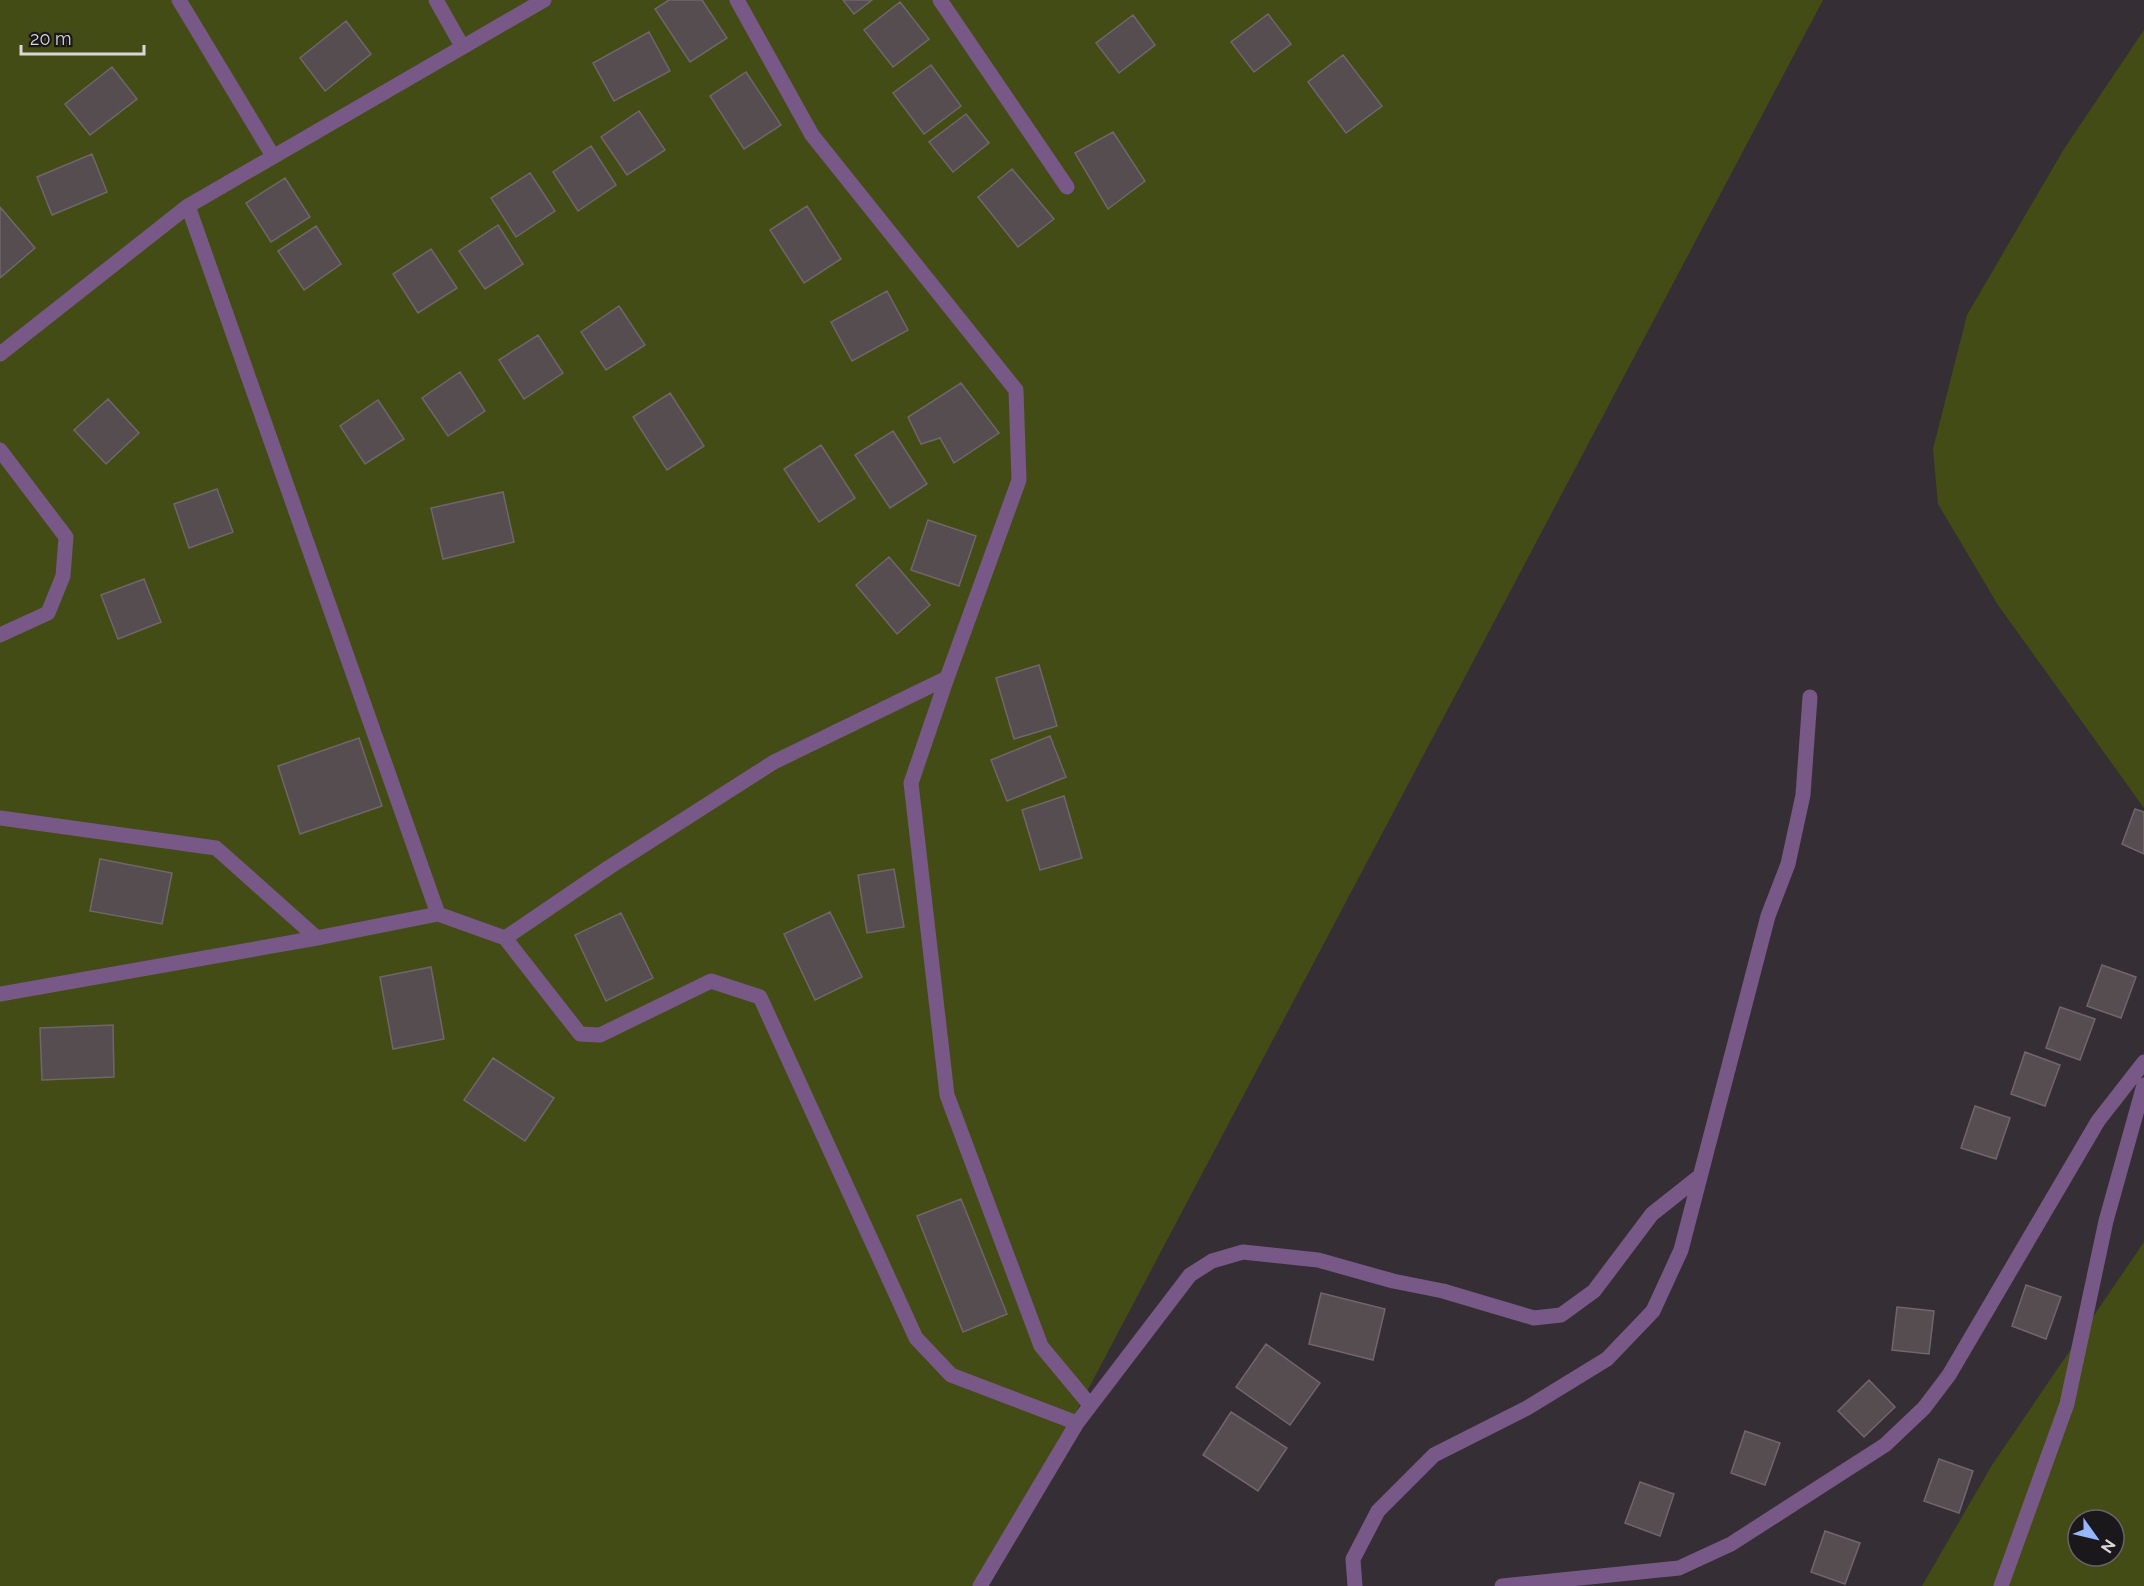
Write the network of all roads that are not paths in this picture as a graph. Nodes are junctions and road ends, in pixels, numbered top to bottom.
1 (180, 0) edge
2 (436, 0) edge
3 (544, 0) edge
4 (737, 0) edge
5 (940, 0) edge
6 (462, 46) junction
7 (273, 156) junction
8 (1067, 187) dead end
9 (188, 206) junction
10 (0, 354) edge
11 (0, 450) edge
12 (0, 634) edge
13 (947, 678) junction
14 (1810, 697) dead end
15 (0, 818) edge
16 (438, 914) junction
17 (317, 938) junction
18 (505, 938) junction
19 (0, 994) edge
20 (2144, 1062) edge
21 (2144, 1085) edge
22 (1700, 1176) junction
23 (1090, 1405) junction
24 (1077, 1423) junction
25 (980, 1586) edge
26 (1355, 1586) edge
27 (1502, 1586) edge
28 (2001, 1586) edge

1 - 7 street
2 - 6 street
3 - 6 street
4 - 13 street
5 - 8 street
6 - 7 street
7 - 9 street
9 - 10 street
9 - 16 street
11 - 12 street
13 - 18 street
13 - 23 street
14 - 22 street
15 - 17 street
16 - 17 street
16 - 18 street
17 - 19 street
18 - 24 street
20 - 27 street
21 - 28 street
22 - 23 street
22 - 26 street
23 - 24 street
24 - 25 street

